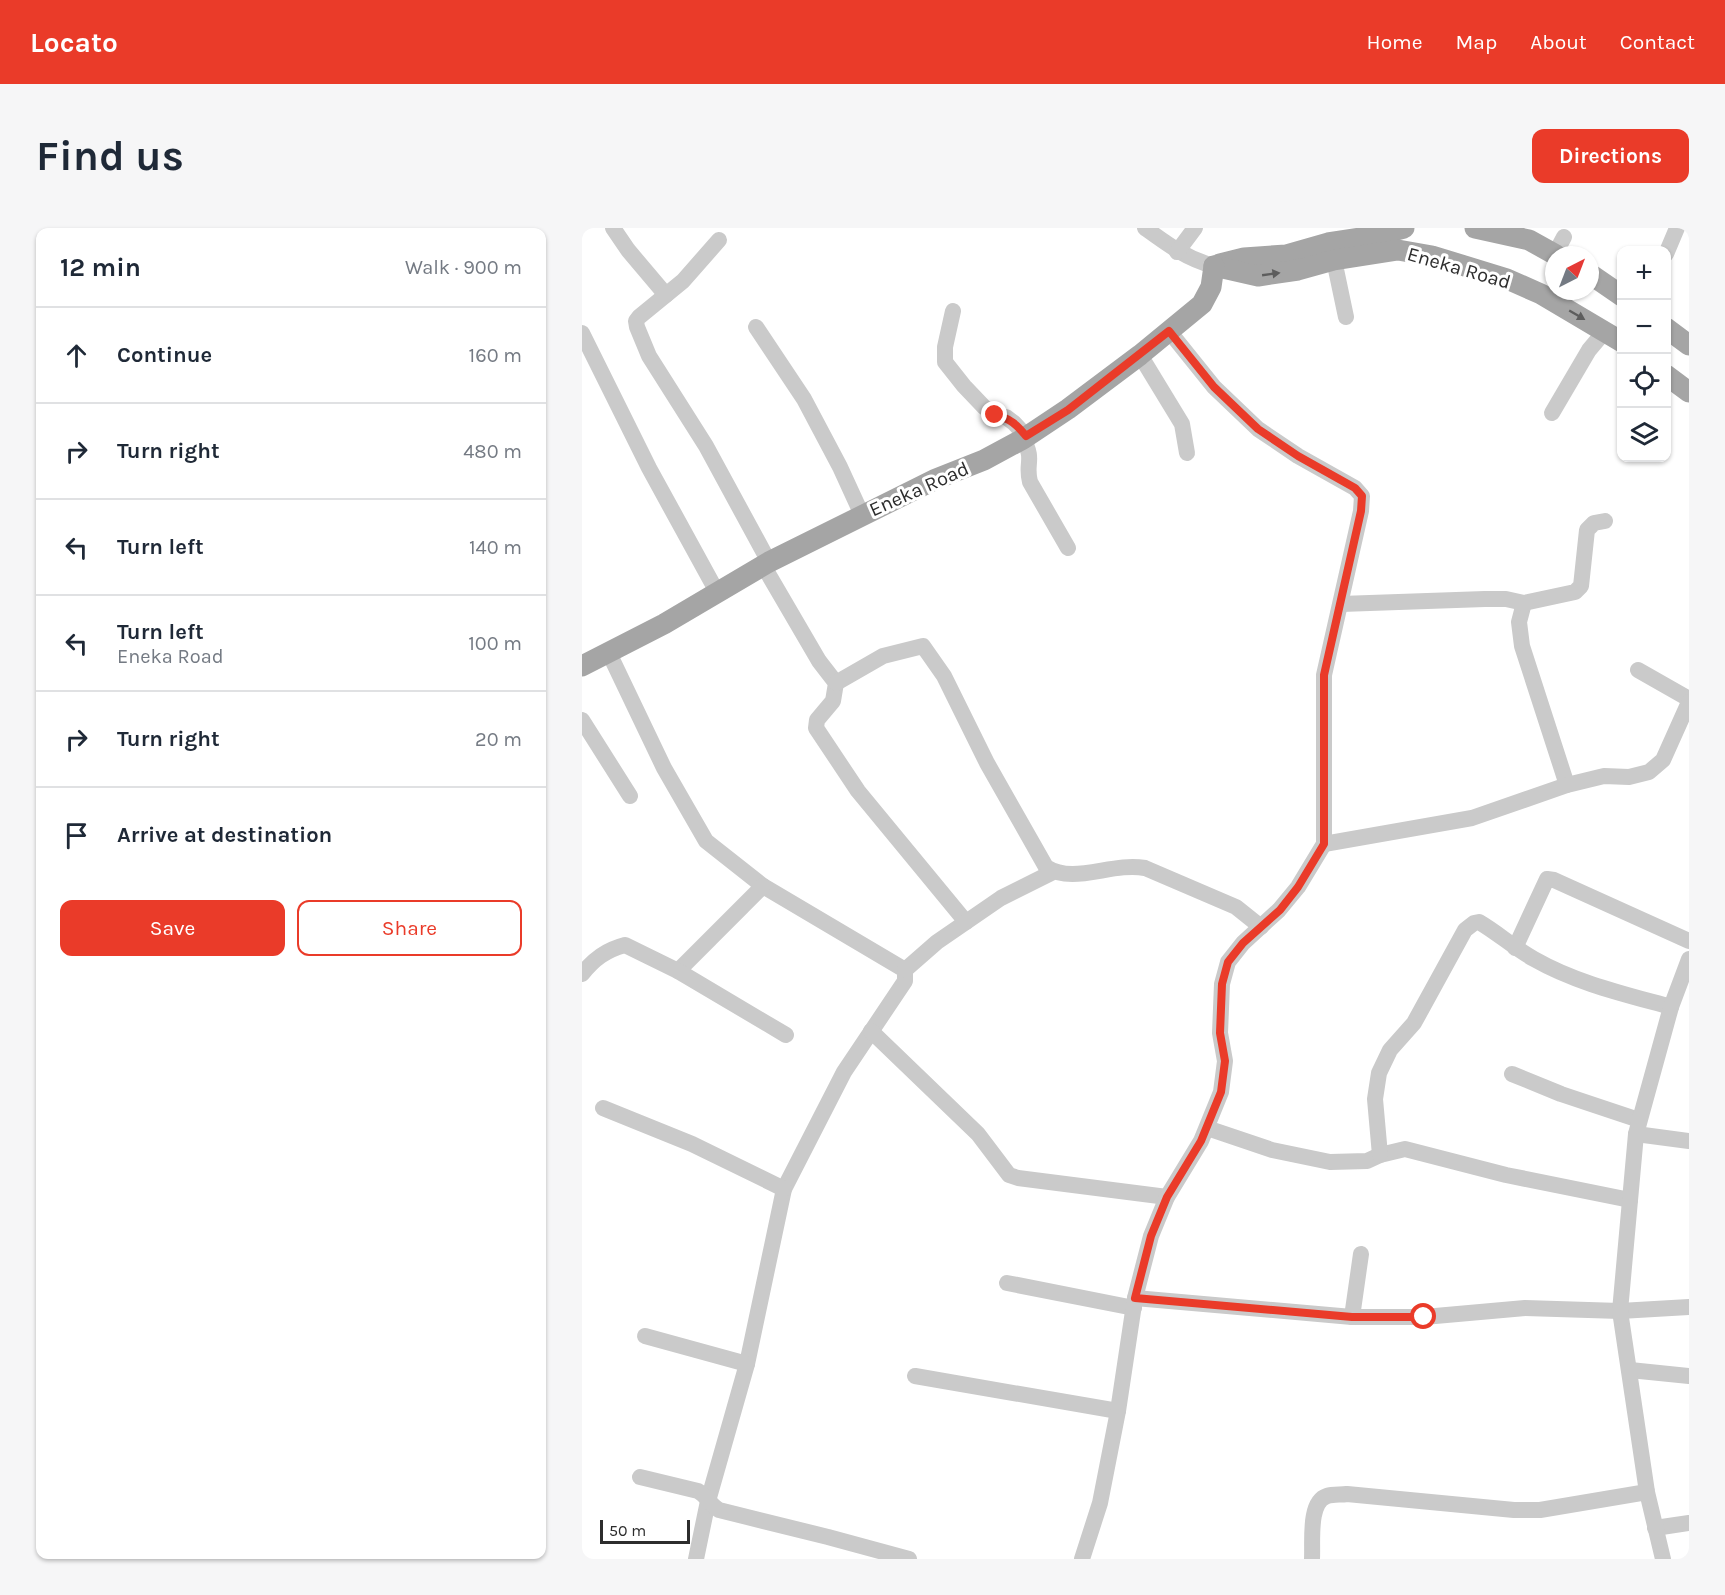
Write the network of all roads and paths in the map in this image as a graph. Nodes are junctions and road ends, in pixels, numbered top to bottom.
1 (614, 228) edge
2 (1144, 228) edge
3 (1196, 228) edge
4 (1404, 228) edge
5 (1474, 228) edge
6 (1677, 228) edge
7 (1165, 234) edge
8 (720, 240) dead end
9 (1329, 244) edge
10 (1549, 246) edge
11 (1669, 246) edge
12 (1177, 252) junction
13 (1214, 266) junction
14 (1599, 280) edge
15 (1617, 293) edge
16 (666, 295) junction
17 (953, 311) dead end
18 (1346, 317) dead end
19 (756, 327) dead end
20 (1169, 331) junction
21 (1671, 332) edge
22 (582, 333) edge
23 (1613, 337) edge
24 (1689, 345) edge
25 (1140, 355) junction
26 (1671, 379) edge
27 (1689, 392) edge
28 (1552, 413) dead end
29 (1025, 438) junction
30 (1187, 453) dead end
31 (862, 515) junction
32 (1605, 521) dead end
33 (1068, 548) dead end
34 (766, 563) junction
35 (717, 592) junction
36 (1524, 603) junction
37 (1341, 604) junction
38 (609, 653) junction
39 (582, 666) edge
40 (1638, 670) dead end
41 (836, 683) junction
42 (1689, 701) edge
43 (582, 720) edge
44 (1567, 785) junction
45 (630, 796) dead end
46 (1324, 844) junction
47 (1053, 872) junction
48 (763, 886) junction
49 (966, 922) junction
50 (1262, 927) junction
51 (1689, 941) edge
52 (1515, 948) junction
53 (1689, 959) edge
54 (905, 970) junction
55 (678, 971) junction
56 (582, 974) edge
57 (1671, 1007) junction
58 (871, 1031) junction
59 (786, 1035) dead end
60 (1512, 1074) dead end
61 (603, 1108) dead end
62 (1637, 1127) junction
63 (1207, 1128) junction
64 (1689, 1141) edge
65 (1380, 1155) junction
66 (784, 1189) junction
67 (1167, 1197) junction
68 (1630, 1200) junction
69 (1361, 1254) dead end
70 (1007, 1283) dead end
71 (1135, 1303) junction
72 (1689, 1307) edge
73 (1620, 1311) junction
74 (1352, 1317) junction
75 (645, 1336) dead end
76 (747, 1364) junction
77 (1630, 1370) junction
78 (915, 1376) dead end
79 (1689, 1376) edge
80 (1118, 1411) junction
81 (640, 1477) dead end
82 (1647, 1492) junction
83 (708, 1501) junction
84 (1689, 1523) edge
85 (1655, 1528) junction
86 (696, 1559) edge
87 (909, 1559) edge
88 (1082, 1559) edge
89 (1312, 1559) edge
90 (1663, 1559) edge

1 - 16 street
2 - 7 street
3 - 12 street
4 - 9 main road, Eneka Road
5 - 10 main road
6 - 11 street
7 - 12 street
8 - 16 street
9 - 13 main road, Eneka Road
9 - 18 street
9 -> 23 main road, Eneka Road
12 - 13 street
13 - 20 main road, Eneka Road
14 - 15 main road
16 - 34 street
17 - 29 street
19 - 31 street
20 - 25 main road, Eneka Road
20 - 37 street
21 - 24 main road
22 - 35 street
23 - 28 street
25 - 29 main road, Eneka Road
25 - 30 street
26 - 27 main road
29 - 31 main road, Eneka Road
29 - 33 street
31 - 34 main road, Eneka Road
32 - 36 street
34 - 35 main road, Eneka Road
34 - 41 street
35 - 38 main road, Eneka Road
36 - 37 street
36 - 44 street
37 - 46 street
38 - 39 main road, Eneka Road
38 - 48 street
40 - 42 street
41 - 47 street
41 - 49 street
42 - 44 street
43 - 45 street
44 - 46 street
46 - 50 street
47 - 49 street
47 - 50 street
48 - 54 street
48 - 55 street
49 - 54 street
50 - 63 street
51 - 52 street
52 - 57 street
52 - 65 street
53 - 57 street
54 - 58 street
55 - 56 street
55 - 59 street
57 - 62 street
58 - 66 street
58 - 67 street
60 - 62 street
61 - 66 street
62 - 64 street
62 - 68 street
63 - 65 street
63 - 67 street
65 - 68 street
66 - 76 street
67 - 71 street
68 - 73 street
69 - 74 street
70 - 71 street
71 - 74 street
71 - 80 street
72 - 73 street
73 - 74 street
73 - 77 street
75 - 76 street
76 - 83 street
77 - 79 street
77 - 82 street
78 - 80 street
80 - 88 street
81 - 83 street
82 - 85 street
82 - 89 street
83 - 86 street
83 - 87 street
84 - 85 street
85 - 90 street

